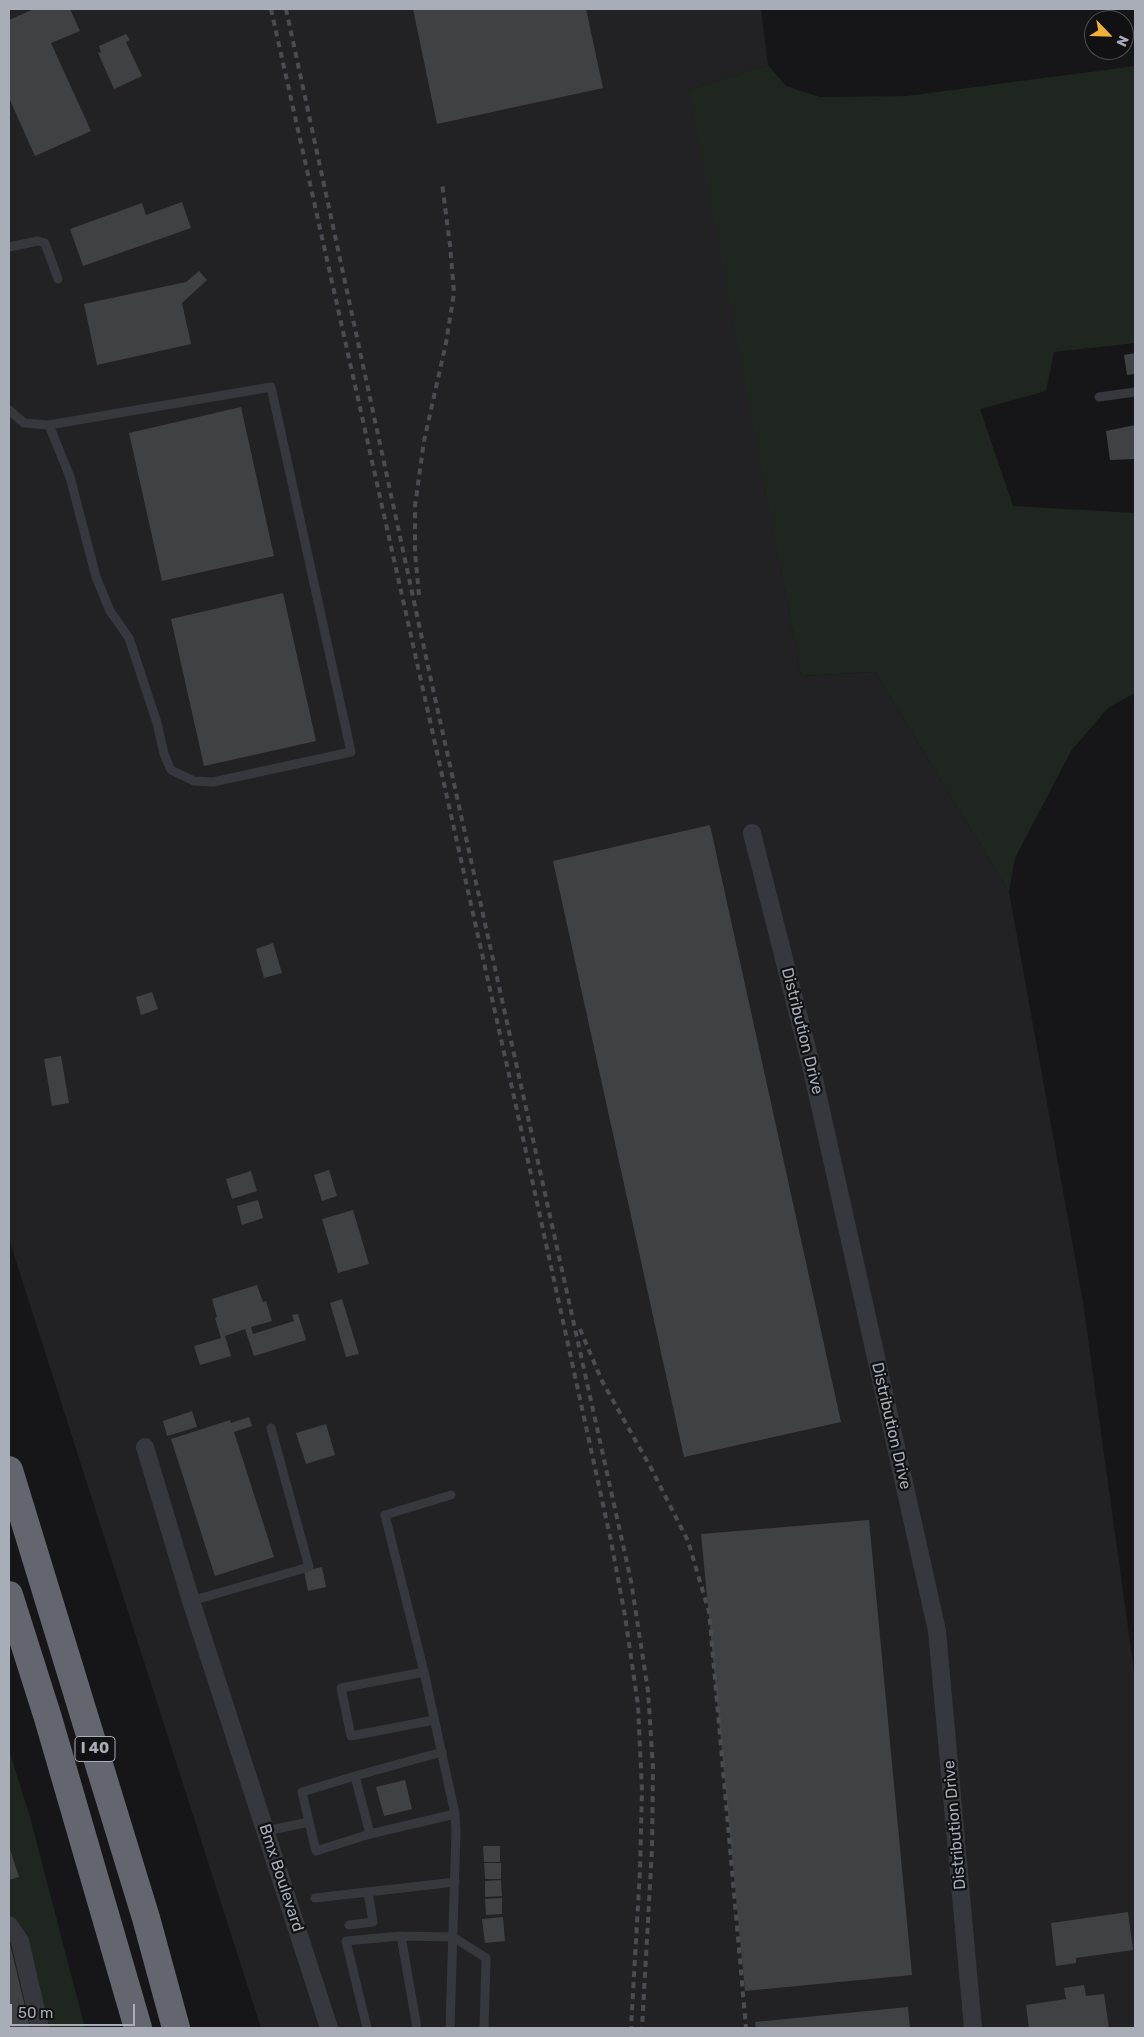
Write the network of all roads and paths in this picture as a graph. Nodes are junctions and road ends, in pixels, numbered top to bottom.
1 (9, 247) edge
2 (58, 278) dead end
3 (1135, 392) edge
4 (1099, 397) dead end
5 (9, 410) edge
6 (49, 425) junction
7 (752, 832) dead end
8 (271, 1428) dead end
9 (145, 1448) dead end
10 (9, 1470) edge
11 (451, 1495) dead end
12 (9, 1595) edge
13 (191, 1601) junction
14 (424, 1672) junction
15 (434, 1720) junction
16 (442, 1752) junction
17 (354, 1776) junction
18 (454, 1814) junction
19 (309, 1822) junction
20 (266, 1831) junction
21 (370, 1834) junction
22 (455, 1882) junction
23 (368, 1892) junction
24 (315, 1898) dead end
25 (9, 1925) edge
26 (349, 1925) dead end
27 (401, 1936) junction
28 (453, 1937) junction
29 (40, 2028) edge
30 (138, 2028) edge
31 (176, 2028) edge
32 (329, 2028) edge
33 (367, 2028) edge
34 (417, 2028) edge
35 (450, 2028) edge
36 (484, 2028) edge
37 (973, 2028) edge

1 - 2 lane
3 - 4 lane
5 - 6 lane
6 - 6 lane
7 - 37 street, Distribution Drive
8 - 13 lane
9 - 13 street, Bmx Boulevard
10 - 31 highway, I 40
11 - 14 lane
12 - 30 highway, I 40
13 - 20 street, Bmx Boulevard
14 - 15 lane
14 - 15 lane
15 - 16 lane
16 - 17 lane
16 - 18 lane
17 - 19 lane
17 - 21 lane
18 - 21 lane
18 - 22 lane
19 - 20 lane
19 - 21 lane
20 - 32 street, Bmx Boulevard
22 - 23 lane
22 - 28 lane
23 - 24 lane
23 - 26 lane
25 - 29 street
27 - 28 lane
27 - 33 lane
27 - 34 lane
28 - 35 lane
28 - 36 lane

